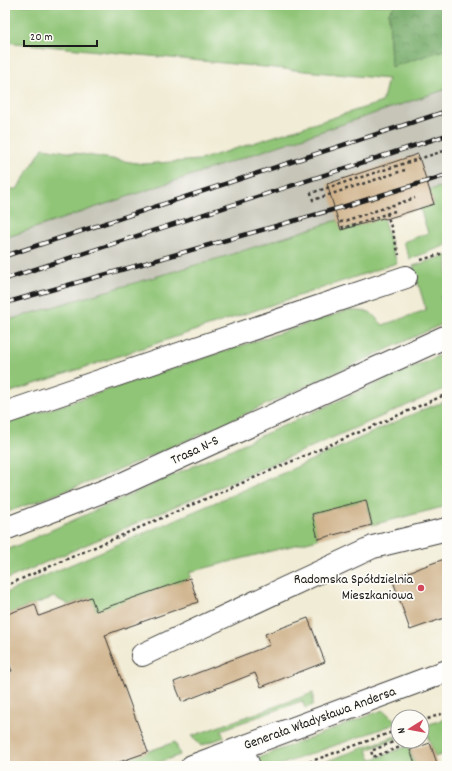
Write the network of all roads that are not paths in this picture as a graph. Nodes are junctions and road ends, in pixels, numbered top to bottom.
1 (408, 266) road end
2 (447, 336) edge
3 (5, 413) edge
4 (5, 529) edge
5 (447, 529) edge
6 (142, 655) dead end
7 (447, 671) edge
8 (245, 757) edge
9 (192, 766) edge

1 - 3 street
2 - 4 street, Trasa N-S
5 - 6 street
7 - 8 street, Generała Władysława Andersa
8 - 9 street, Generała Władysława Andersa

